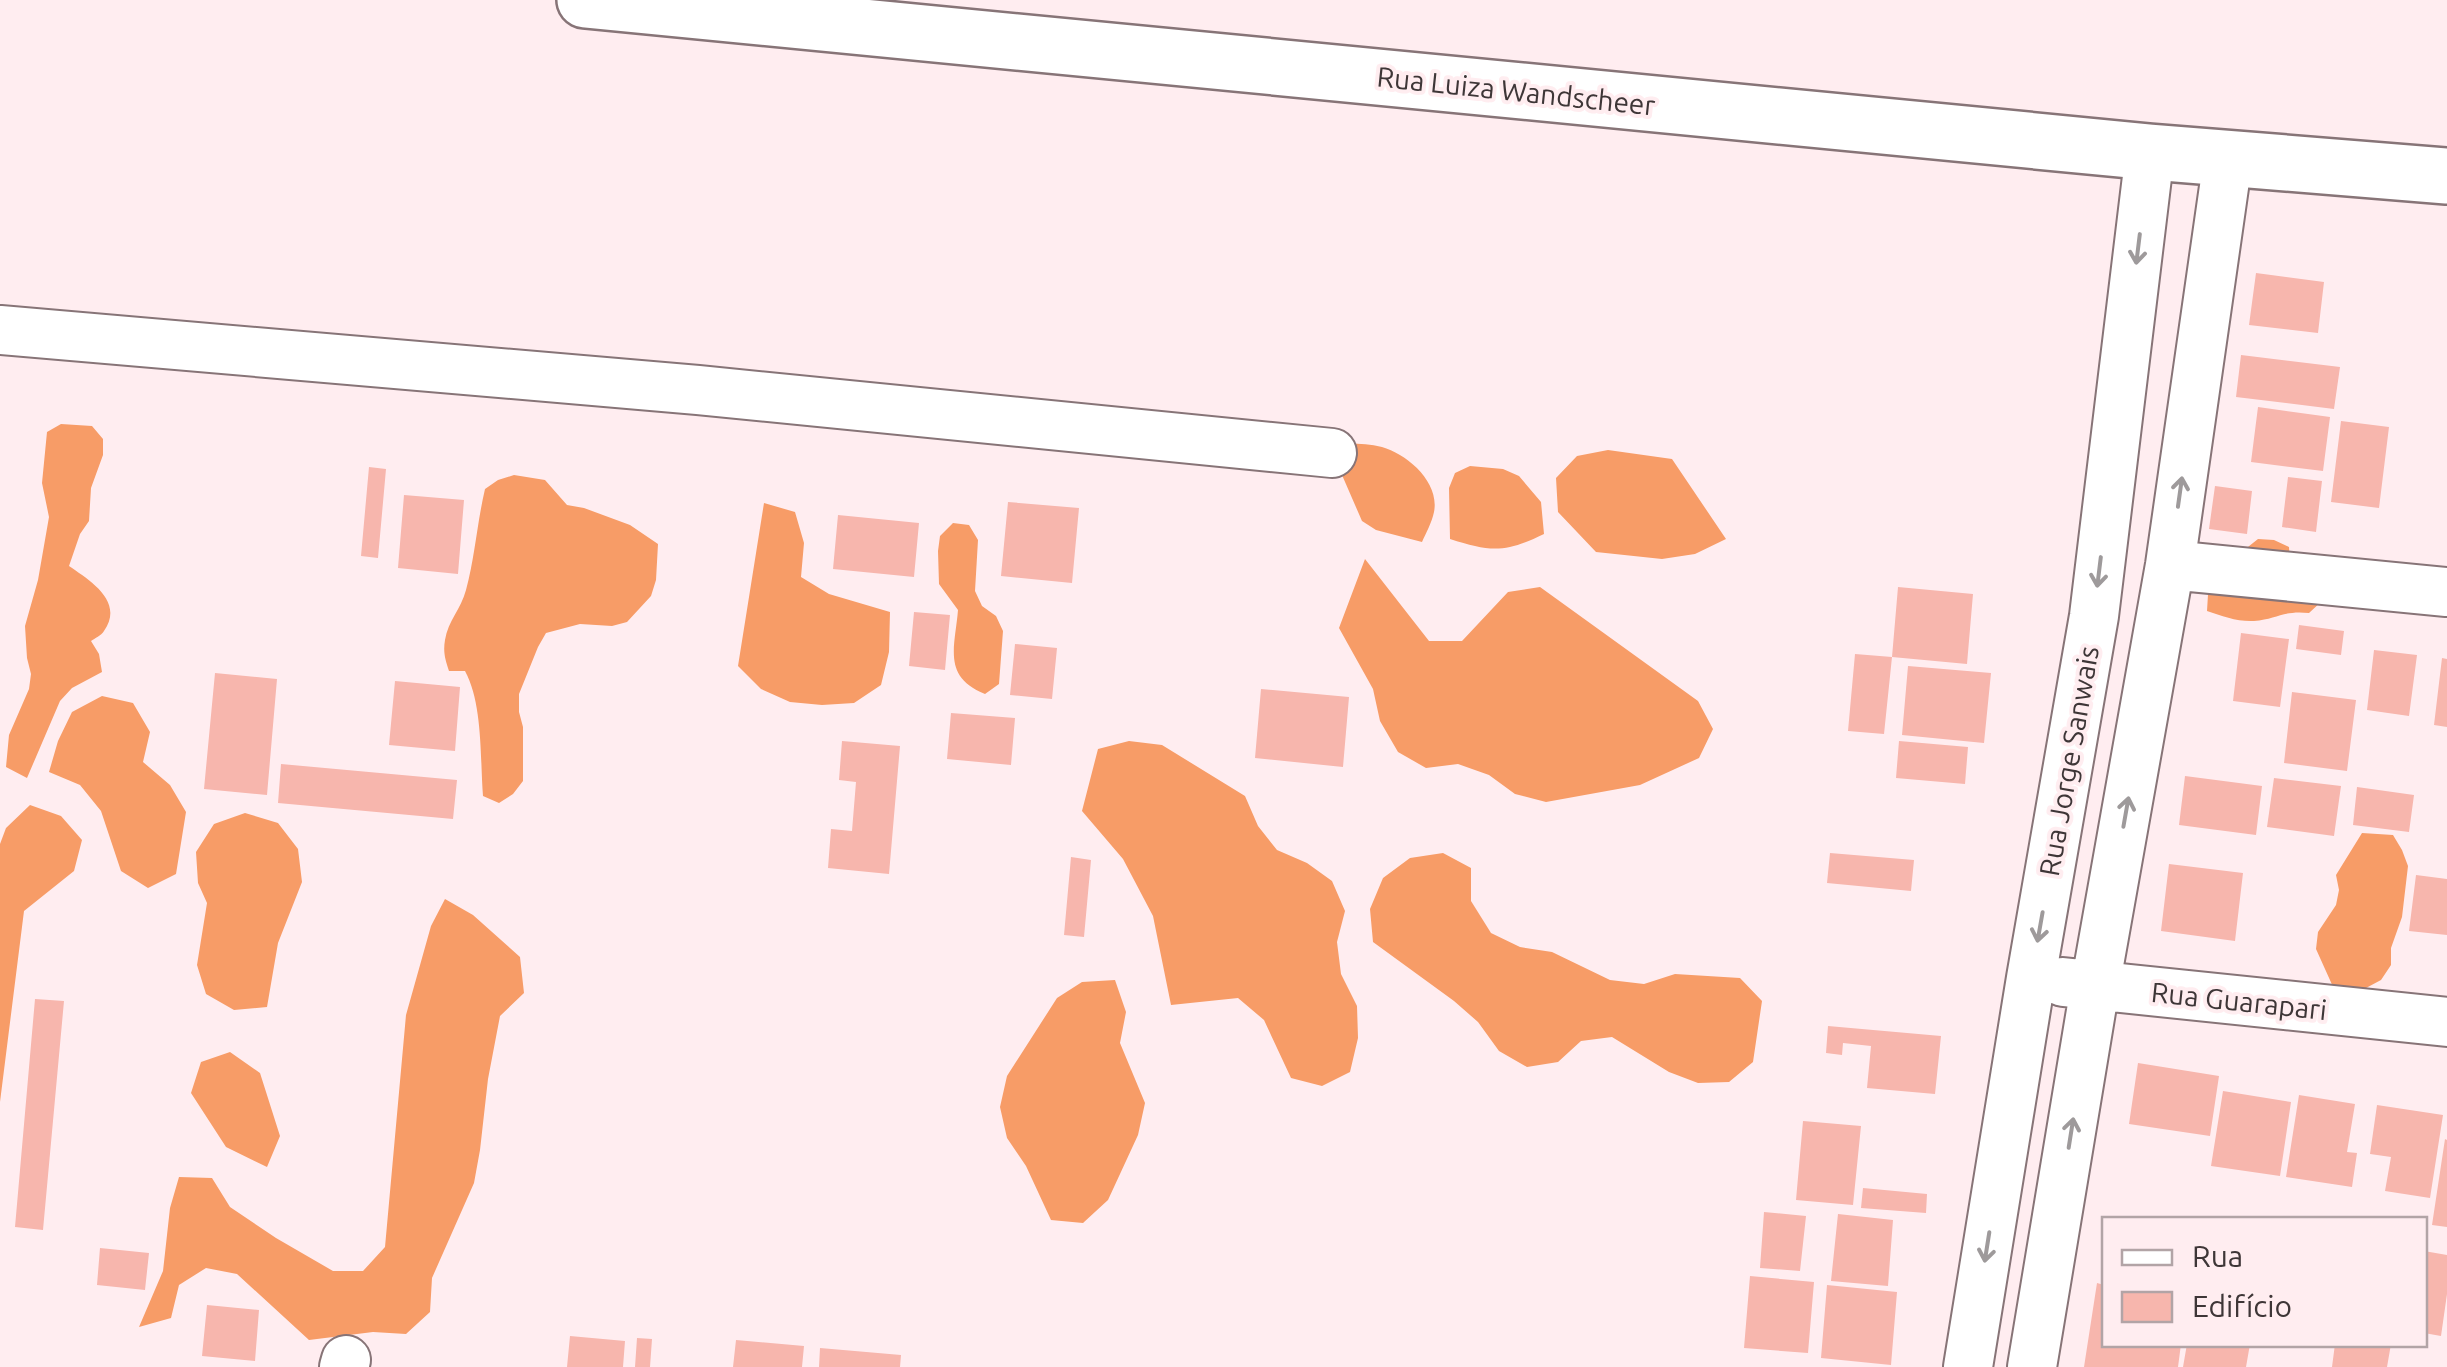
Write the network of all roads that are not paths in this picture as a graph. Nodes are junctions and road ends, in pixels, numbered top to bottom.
1 (586, 0) edge
2 (2150, 152) junction
3 (2228, 159) junction
4 (2447, 176) edge
5 (0, 330) edge
6 (1332, 453) dead end
7 (2170, 566) junction
8 (2447, 592) edge
9 (2031, 978) junction
10 (2095, 987) junction
11 (2447, 1022) edge
12 (1968, 1367) edge
13 (2032, 1367) edge

1 - 2 main road, Rua Luiza Wandscheer
2 - 3 main road, Rua Luiza Wandscheer
2 -> 9 street, Rua Jorge Sanwais
3 - 4 main road, Rua Luiza Wandscheer
7 -> 3 street
5 - 6 street
7 - 8 street
10 -> 7 street
9 - 10 street, Rua Guarapari
9 -> 12 street, Rua Jorge Sanwais
10 - 11 street, Rua Guarapari
13 -> 10 street

